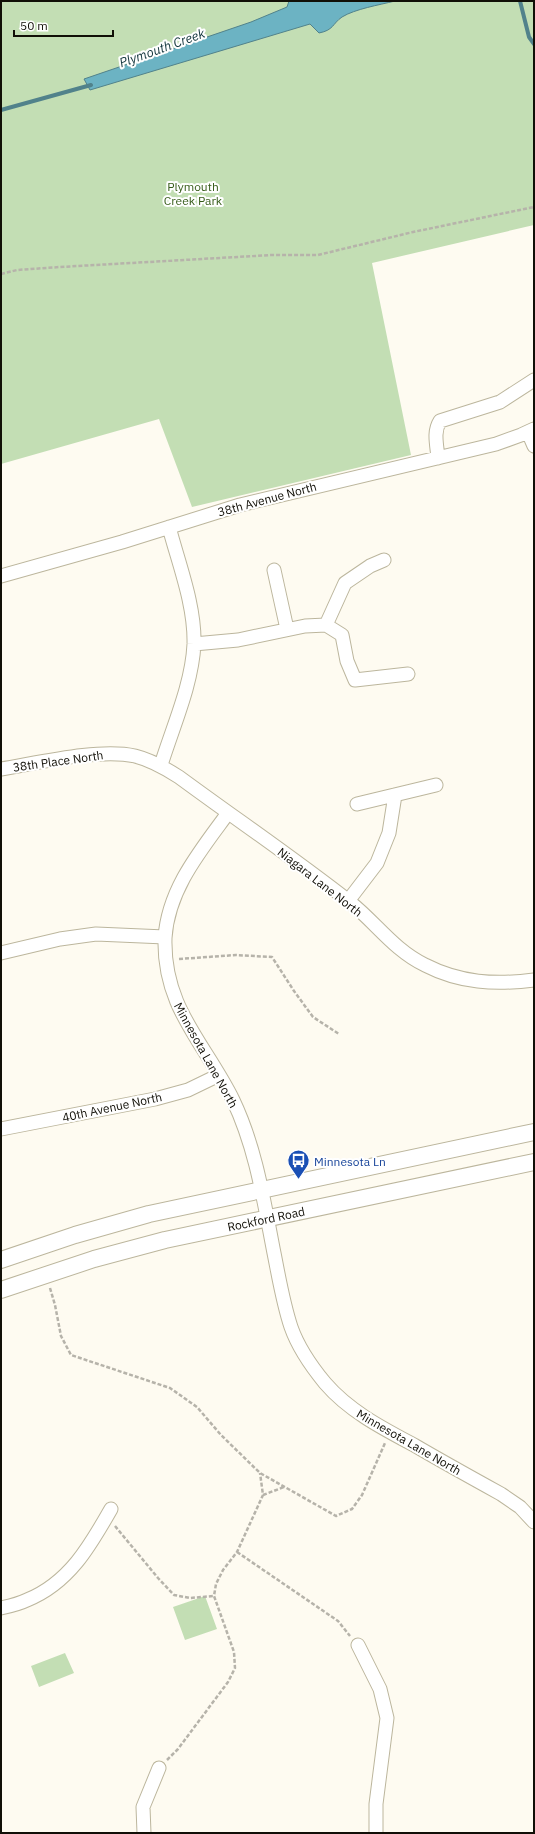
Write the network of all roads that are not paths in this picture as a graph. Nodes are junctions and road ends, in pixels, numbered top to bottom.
1 (534, 380) edge
2 (531, 430) edge
3 (534, 446) edge
4 (438, 458) junction
5 (169, 527) junction
6 (384, 560) dead end
7 (274, 570) dead end
8 (1, 576) edge
9 (326, 625) junction
10 (287, 629) junction
11 (194, 644) junction
12 (408, 674) dead end
13 (161, 765) junction
14 (1, 769) edge
15 (436, 785) dead end
16 (395, 795) junction
17 (356, 804) dead end
18 (228, 813) junction
19 (348, 901) junction
20 (165, 937) junction
21 (1, 953) edge
22 (534, 980) edge
23 (219, 1075) junction
24 (1, 1129) edge
25 (534, 1132) edge
26 (534, 1162) edge
27 (262, 1189) junction
28 (267, 1218) junction
29 (1, 1260) edge
30 (1, 1290) edge
31 (108, 1514) road end
32 (534, 1522) edge
33 (1, 1608) edge
34 (358, 1645) road end
35 (159, 1768) road end
36 (144, 1833) edge
37 (376, 1833) edge

1 - 4 street
2 - 3 street
2 - 4 street, 38th Avenue North
4 - 5 street, 38th Avenue North
5 - 8 street, 38th Avenue North
5 - 11 street
6 - 9 street
7 - 10 street
9 - 10 street
9 - 12 street
10 - 11 street
11 - 13 street
13 - 14 street, 38th Place North
13 - 18 street, Niagara Lane North
15 - 16 street
16 - 17 street
16 - 19 street
18 - 19 street, Niagara Lane North
18 - 20 street, Minnesota Lane North
19 - 22 street, Niagara Lane North
20 - 21 street
20 - 23 street, Minnesota Lane North
23 - 24 street, 40th Avenue North
23 - 27 street, Minnesota Lane North
25 - 27 main road
26 - 28 main road, Rockford Road
27 - 28 street, Minnesota Lane North
27 - 29 main road
28 - 30 main road, Rockford Road
28 - 32 street, Minnesota Lane North
31 - 33 street
34 - 37 street
35 - 36 street

